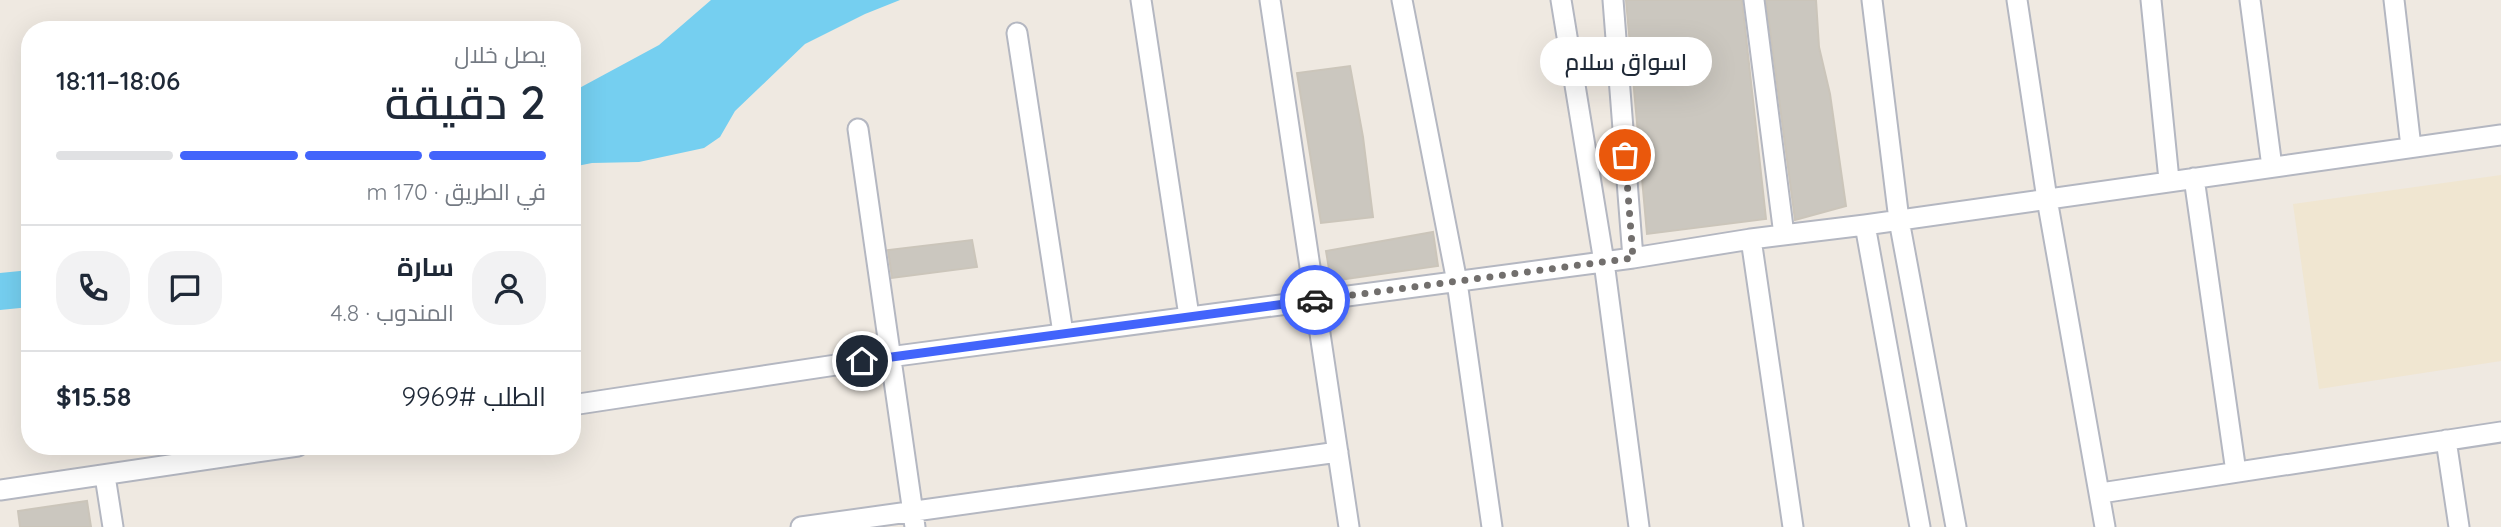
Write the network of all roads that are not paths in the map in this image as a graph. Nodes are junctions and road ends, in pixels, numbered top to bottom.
1 (1141, 0) edge
2 (1270, 0) edge
3 (1402, 0) edge
4 (1560, 0) edge
5 (1613, 0) edge
6 (1754, 0) edge
7 (1872, 0) edge
8 (2017, 0) edge
9 (2151, 0) edge
10 (2250, 0) edge
11 (2394, 0) edge
12 (1017, 33) dead end
13 (858, 129) dead end
14 (2501, 135) edge
15 (2411, 147) junction
16 (2272, 167) junction
17 (2194, 178) junction
18 (2168, 180) junction
19 (2047, 198) junction
20 (1899, 220) junction
21 (1866, 225) junction
22 (1784, 235) junction
23 (1751, 239) junction
24 (1633, 258) junction
25 (1604, 262) junction
26 (1457, 282) junction
27 (1315, 300) junction
28 (1189, 316) junction
29 (1063, 333) junction
30 (889, 357) junction
31 (581, 404) edge
32 (2501, 432) edge
33 (2446, 440) junction
34 (1338, 452) junction
35 (238, 455) edge
36 (2236, 472) junction
37 (105, 475) junction
38 (0, 490) edge
39 (2101, 493) junction
40 (913, 519) edge
41 (113, 527) edge
42 (801, 527) edge
43 (1349, 527) edge
44 (1492, 527) edge
45 (1639, 527) edge
46 (1793, 527) edge
47 (1920, 527) edge
48 (1956, 527) edge
49 (2105, 527) edge
50 (2459, 527) edge

1 - 28 street
2 - 27 street
3 - 26 street
4 - 25 street
5 - 24 street
6 - 22 street
7 - 20 street
8 - 19 street
9 - 18 street
10 - 16 street
11 - 15 street
12 - 29 street
13 - 30 street
14 - 15 street
15 - 16 street
16 - 17 street
17 - 18 street
17 - 36 street
18 - 19 street
19 - 20 street
19 - 39 street
20 - 21 street
20 - 48 street
21 - 22 street
21 - 47 street
22 - 23 street
23 - 24 street
23 - 46 street
24 - 25 street
25 - 26 street
25 - 45 street
26 - 27 street
26 - 44 street
27 - 28 street
27 - 34 street
28 - 29 street
29 - 30 street
30 - 31 street
30 - 40 street
32 - 33 street
33 - 36 street
33 - 50 street
34 - 40 street
34 - 43 street
35 - 37 street
36 - 39 street
37 - 38 street
37 - 41 street
39 - 49 street
40 - 42 street

